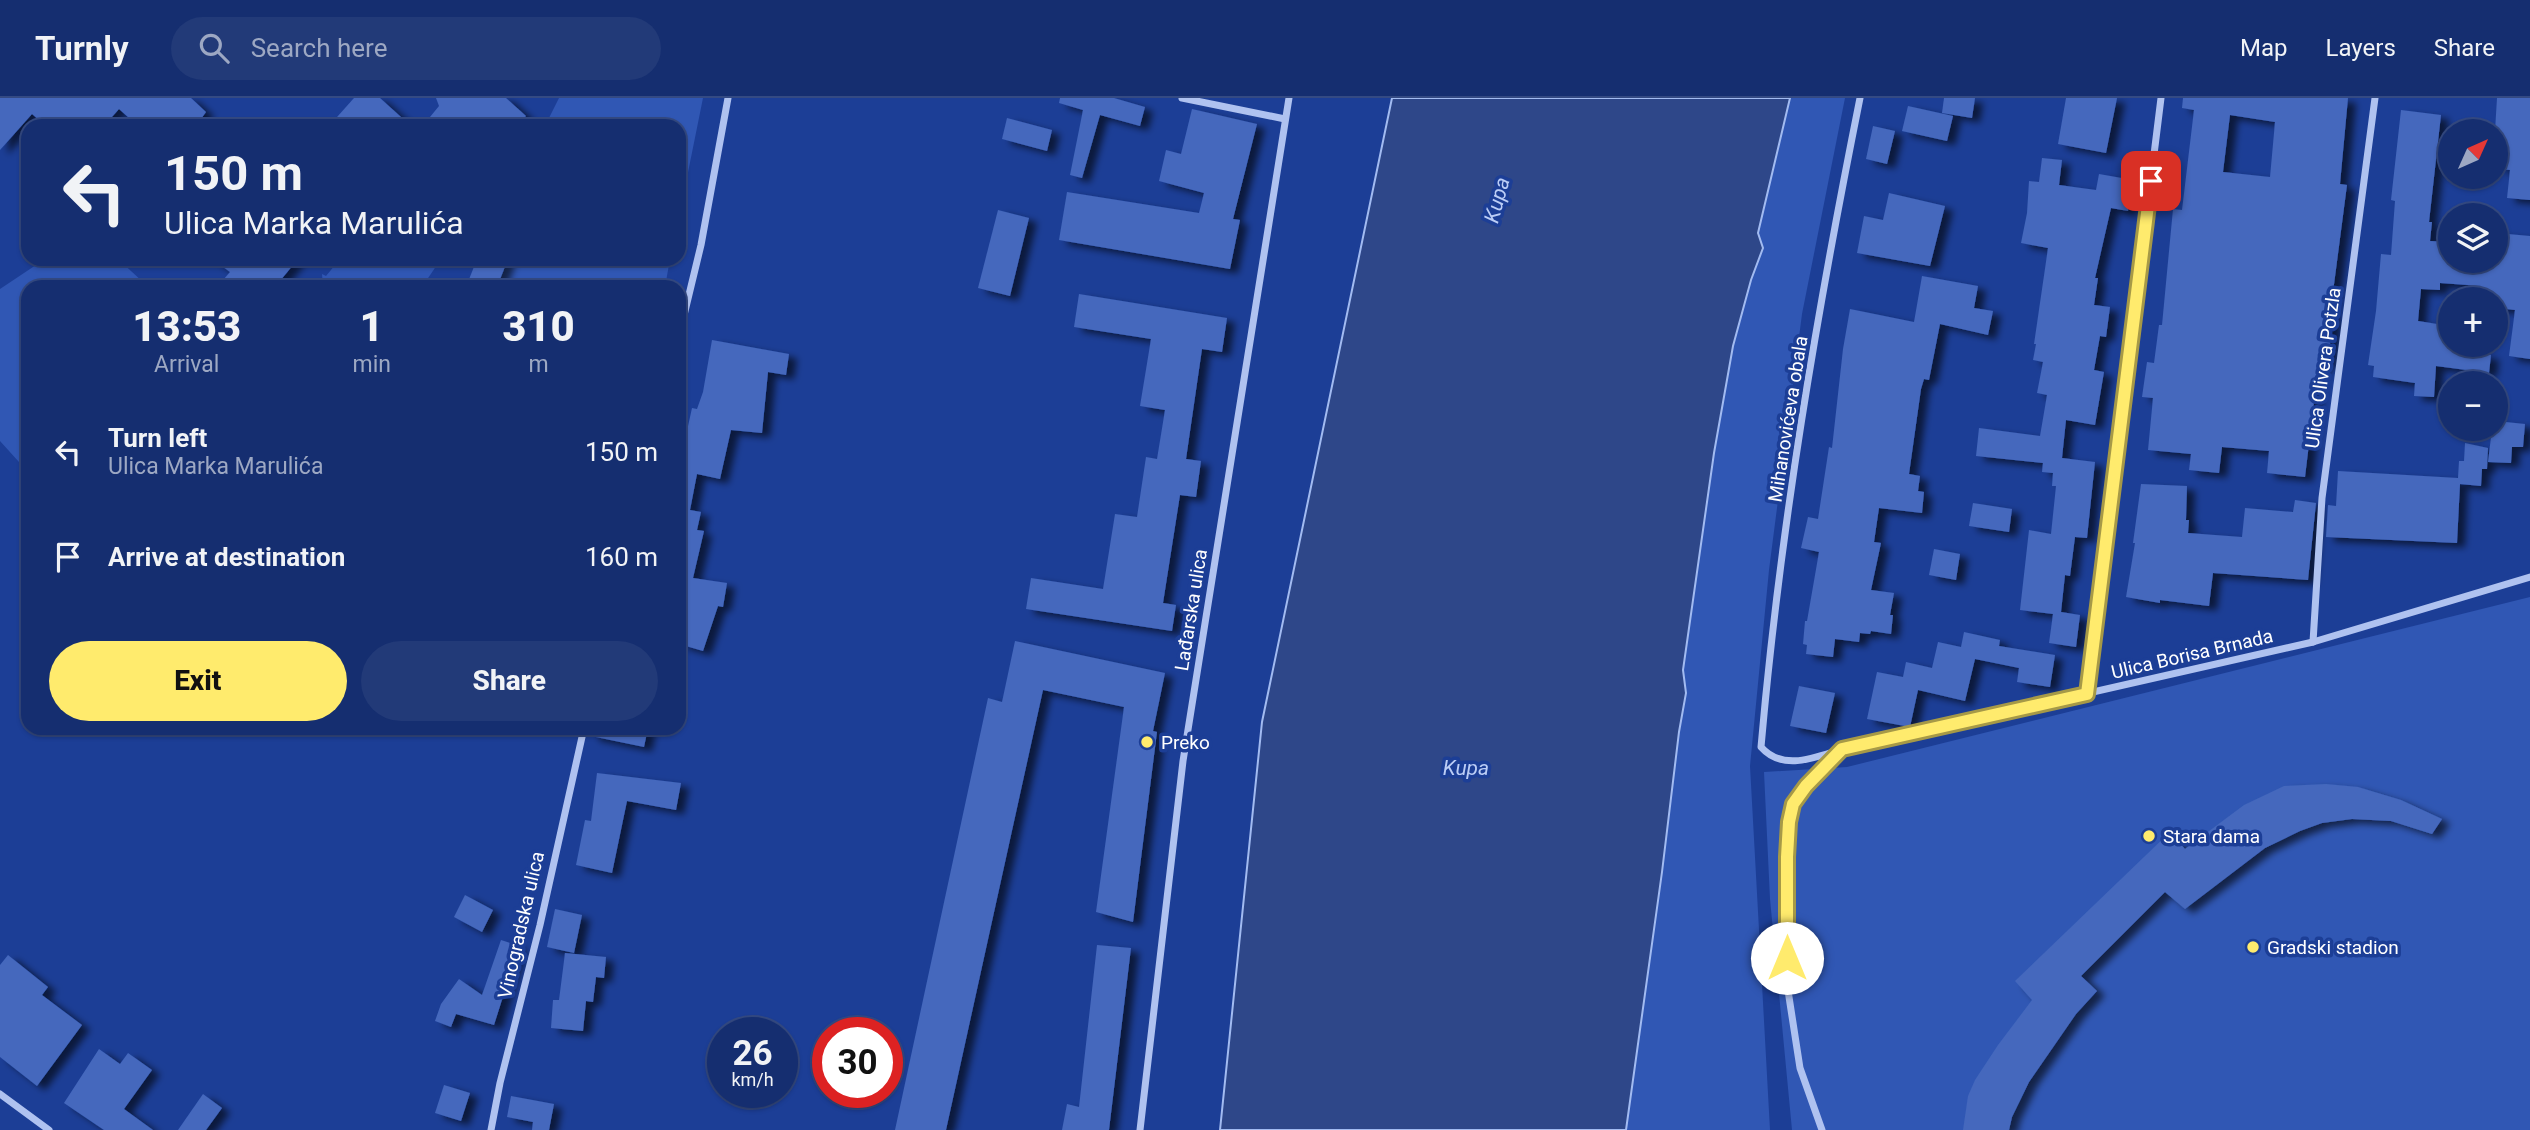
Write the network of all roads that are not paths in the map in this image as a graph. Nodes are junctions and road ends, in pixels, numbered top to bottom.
1 (728, 98) edge
2 (1182, 98) edge
3 (1289, 98) edge
4 (1860, 98) edge
5 (2161, 98) edge
6 (2375, 98) edge
7 (1285, 120) junction
8 (686, 307) edge
9 (2530, 577) edge
10 (2313, 642) junction
11 (2087, 694) junction
12 (582, 735) edge
13 (1761, 747) joint
14 (1842, 749) junction
15 (0, 1094) edge
16 (49, 1130) edge
17 (491, 1130) edge
18 (1140, 1130) edge
19 (1822, 1130) edge

1 - 8 street
2 - 7 street
3 - 7 street, Lađarska ulica
4 - 13 street, Mihanovićeva obala
5 - 11 street
6 - 10 street, Ulica Olivera Potzla
7 - 18 street, Lađarska ulica
9 - 10 street, Ulica Borisa Brnada
10 - 11 street, Ulica Borisa Brnada
11 - 14 street, Ulica Borisa Brnada
12 - 17 street, Vinogradska ulica
13 - 14 street, Ulica Borisa Brnada
14 - 19 street
15 - 16 street

